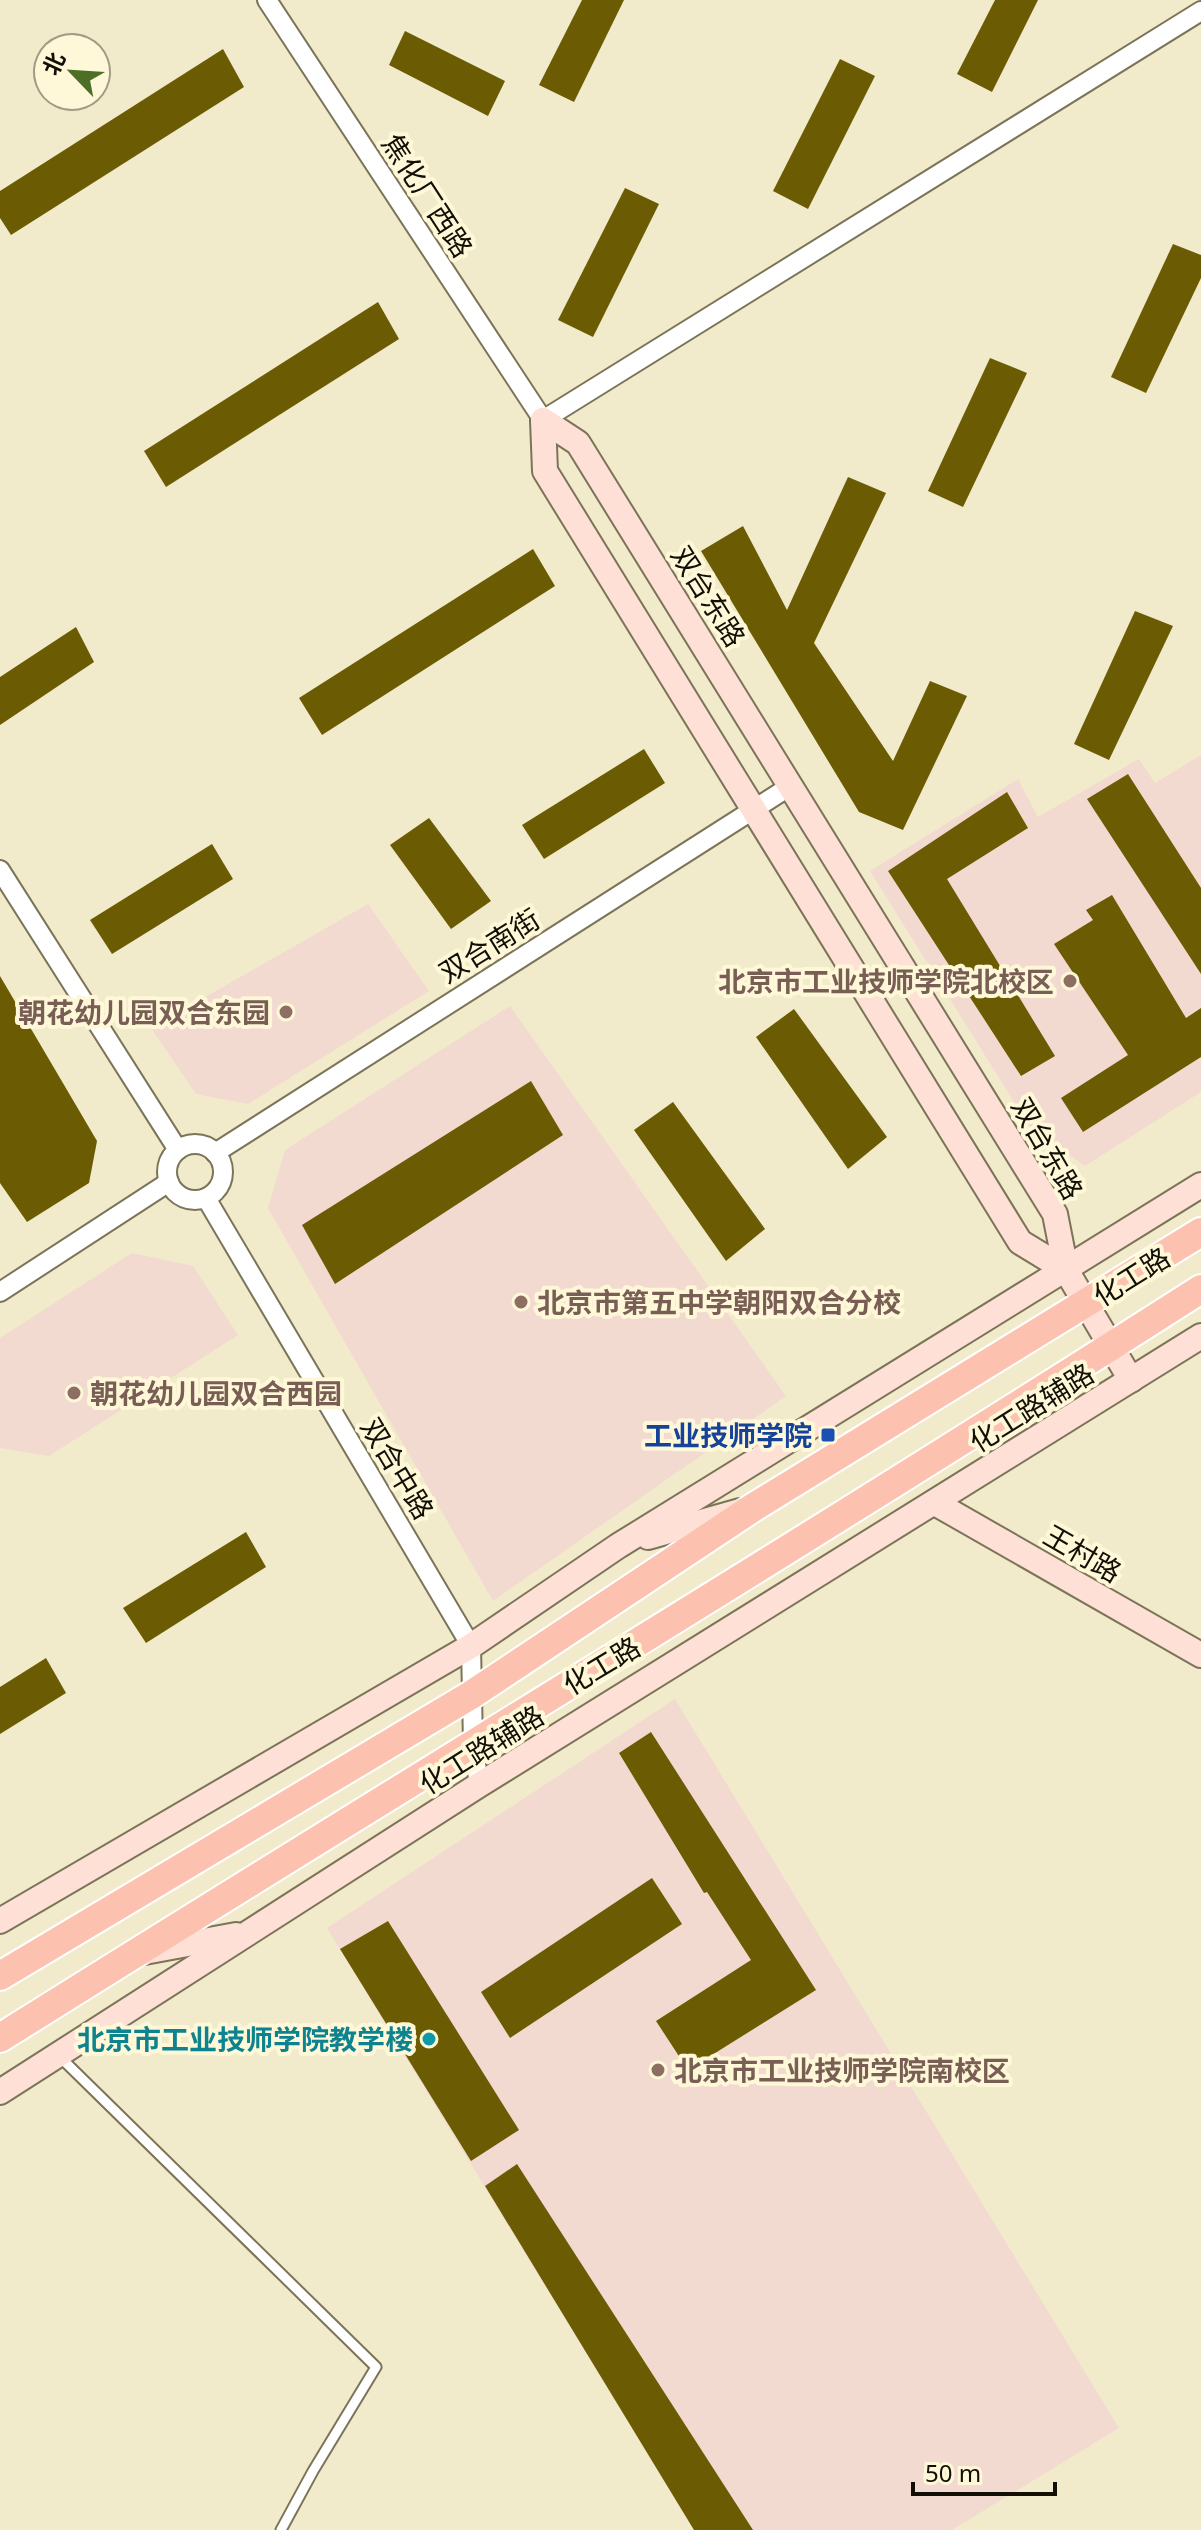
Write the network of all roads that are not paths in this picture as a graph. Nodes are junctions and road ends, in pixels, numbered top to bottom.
1 (267, 0) edge
2 (1201, 11) edge
3 (543, 420) junction
4 (792, 785) junction
5 (754, 810) junction
6 (0, 870) edge
7 (178, 1150) junction
8 (215, 1153) junction
9 (169, 1182) junction
10 (1201, 1185) edge
11 (206, 1198) junction
12 (1201, 1232) edge
13 (1066, 1270) junction
14 (1201, 1289) edge
15 (0, 1292) edge
16 (1086, 1304) junction
17 (1201, 1336) edge
18 (1110, 1347) junction
19 (1131, 1380) junction
20 (935, 1503) junction
21 (754, 1507) junction
22 (618, 1546) junction
23 (471, 1646) junction
24 (1201, 1655) edge
25 (471, 1695) junction
26 (473, 1743) junction
27 (479, 1785) junction
28 (0, 1921) edge
29 (250, 1933) junction
30 (133, 1955) junction
31 (7, 1967) edge
32 (0, 2038) edge
33 (58, 2055) junction
34 (0, 2092) edge
35 (281, 2530) edge

1 - 3 street, 焦化厂西路
2 - 3 street
3 - 4 street, 双台东路
3 - 5 street
4 - 5 street, 双合南街
4 - 13 street, 双台东路
5 - 8 street, 双合南街
5 - 13 street
6 - 7 street
7 - 8 street
7 - 9 street
8 - 11 street
9 - 11 street
9 - 15 street
10 - 13 street
11 - 23 street, 双合中路
12 - 16 main road, 化工路
13 - 16 street
13 - 22 street
14 - 18 main road, 化工路
16 - 18 street
16 - 21 main road, 化工路
17 - 19 street, 化工路辅路
18 - 19 street
18 - 26 main road, 化工路
19 - 20 street, 化工路辅路
20 - 24 street, 王村路
20 - 27 street, 化工路辅路
21 - 22 street
21 - 25 main road, 化工路
22 - 23 street
23 - 25 street
23 - 28 street
25 - 26 street
25 - 31 main road, 化工路
26 - 27 street
26 - 30 main road, 化工路
27 - 29 street, 化工路辅路
29 - 30 street
29 - 33 street, 化工路辅路
30 - 32 main road, 化工路
33 - 34 street, 化工路辅路
33 - 35 lane

